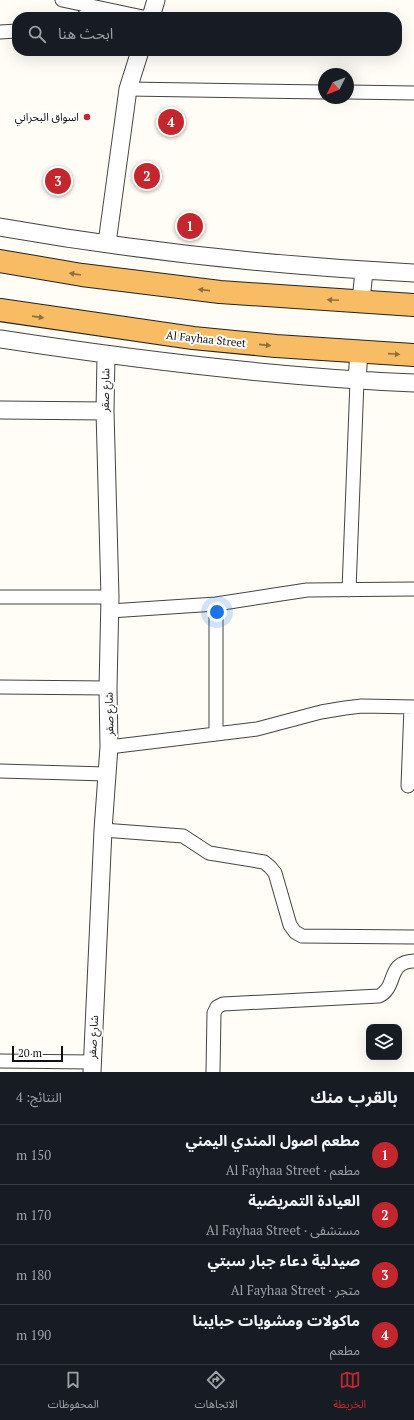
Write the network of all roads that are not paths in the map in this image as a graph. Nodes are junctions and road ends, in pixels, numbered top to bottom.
1 (62, 0) edge
2 (156, 0) edge
3 (99, 8) junction
4 (92, 12) edge
5 (118, 12) edge
6 (152, 12) edge
7 (12, 31) edge
8 (0, 32) edge
9 (138, 56) edge
10 (128, 89) junction
11 (318, 92) edge
12 (354, 92) edge
13 (414, 93) edge
14 (0, 227) edge
15 (107, 243) junction
16 (0, 262) edge
17 (364, 271) junction
18 (414, 273) edge
19 (361, 301) junction
20 (414, 305) edge
21 (0, 310) edge
22 (0, 339) edge
23 (359, 351) junction
24 (106, 355) junction
25 (414, 355) edge
26 (357, 381) junction
27 (414, 383) edge
28 (0, 410) edge
29 (105, 411) junction
30 (414, 589) edge
31 (349, 590) junction
32 (0, 597) edge
33 (110, 604) junction
34 (216, 604) junction
35 (0, 686) edge
36 (108, 688) junction
37 (412, 707) edge
38 (216, 733) junction
39 (109, 747) junction
40 (0, 771) edge
41 (106, 774) junction
42 (408, 786) dead end
43 (103, 830) junction
44 (414, 937) edge
45 (414, 960) edge
46 (0, 1061) edge
47 (92, 1067) edge
48 (213, 1072) edge

1 - 3 street
2 - 6 street
3 - 4 street
3 - 5 street
7 - 8 street
9 - 10 street
10 - 11 street
10 - 15 street
12 - 13 street
14 - 15 street
15 - 17 street
19 -> 16 highway
17 - 18 street
17 - 19 street
19 - 20 highway
21 -> 23 highway, Al Fayhaa Street
22 - 24 street
23 -> 25 highway, Al Fayhaa Street
23 - 26 street
24 - 26 street
24 - 29 street, شارع صقر
26 - 27 street
26 - 31 street
28 - 29 street
29 - 33 street, شارع صقر
30 - 31 street
31 - 34 street
32 - 33 street
33 - 34 street
33 - 36 street, شارع صقر
34 - 38 street
35 - 36 street
36 - 39 street, شارع صقر
37 - 38 street
37 - 42 street
38 - 39 street
39 - 41 street, شارع صقر
40 - 41 street
41 - 43 street, شارع صقر
43 - 44 street
43 - 47 street, شارع صقر
45 - 48 street
46 - 47 street

